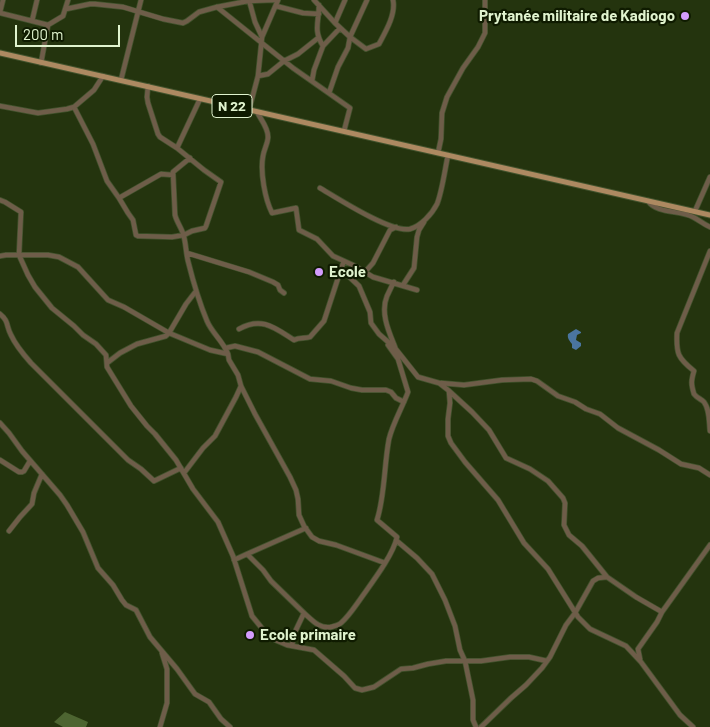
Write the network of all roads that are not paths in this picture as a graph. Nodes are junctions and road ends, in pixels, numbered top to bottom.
1 (3, 0) edge
2 (37, 0) edge
3 (68, 0) edge
4 (141, 0) edge
5 (248, 0) edge
6 (274, 0) edge
7 (278, 0) edge
8 (314, 0) edge
9 (345, 0) edge
10 (367, 0) edge
11 (393, 0) edge
12 (485, 0) edge
13 (319, 4) junction
14 (276, 6) junction
15 (217, 7) junction
16 (66, 9) junction
17 (138, 11) junction
18 (0, 13) edge
19 (319, 14) junction
20 (32, 22) junction
21 (335, 23) junction
22 (48, 25) junction
23 (340, 28) junction
24 (350, 37) junction
25 (318, 38) junction
26 (261, 39) junction
27 (324, 46) junction
28 (0, 53) edge
29 (284, 61) junction
30 (41, 63) junction
31 (103, 76) junction
32 (258, 76) junction
33 (121, 80) junction
34 (312, 81) junction
35 (148, 86) junction
36 (329, 93) junction
37 (200, 99) junction
38 (0, 106) edge
39 (74, 107) junction
40 (249, 110) junction
41 (257, 112) junction
42 (344, 131) junction
43 (177, 148) junction
44 (438, 153) junction
45 (448, 155) junction
46 (190, 158) junction
47 (173, 175) junction
48 (710, 177) edge
49 (320, 188) dead end
50 (119, 198) junction
51 (0, 200) edge
52 (648, 201) junction
53 (695, 211) junction
54 (710, 215) edge
55 (426, 220) junction
56 (396, 227) junction
57 (710, 227) edge
58 (184, 235) junction
59 (710, 251) edge
60 (187, 253) junction
61 (18, 255) junction
62 (0, 256) edge
63 (344, 261) junction
64 (341, 269) junction
65 (365, 272) junction
66 (394, 282) junction
67 (403, 285) junction
68 (417, 290) dead end
69 (196, 291) junction
70 (284, 292) dead end
71 (0, 314) edge
72 (239, 329) dead end
73 (169, 333) junction
74 (385, 340) junction
75 (226, 348) junction
76 (395, 348) junction
77 (228, 354) junction
78 (107, 363) junction
79 (439, 383) junction
80 (241, 386) junction
81 (448, 390) junction
82 (404, 402) junction
83 (0, 423) edge
84 (710, 431) edge
85 (0, 460) edge
86 (30, 461) junction
87 (181, 468) junction
88 (184, 473) junction
89 (42, 474) junction
90 (710, 475) edge
91 (306, 528) junction
92 (9, 531) dead end
93 (397, 541) junction
94 (710, 545) edge
95 (247, 554) junction
96 (234, 560) junction
97 (385, 563) junction
98 (607, 577) junction
99 (662, 612) junction
100 (304, 613) junction
101 (575, 613) junction
102 (292, 646) junction
103 (160, 649) junction
104 (638, 649) junction
105 (630, 650) junction
106 (465, 661) junction
107 (546, 661) junction
108 (641, 662) junction
109 (160, 727) edge
110 (230, 727) edge
111 (476, 727) edge
112 (481, 727) edge
113 (693, 727) edge

1 - 18 street
2 - 20 street
3 - 16 street
4 - 17 street
5 - 6 street
5 - 15 street
5 - 26 street
7 - 14 street
8 - 13 street
9 - 21 street
10 - 24 street
11 - 24 street
12 - 44 street
13 - 19 street
13 - 21 street
14 - 19 street
14 - 26 street
15 - 17 street
15 - 26 street
16 - 17 street
16 - 22 street
17 - 33 street
18 - 20 street
19 - 25 street
20 - 22 street
21 - 23 street
22 - 30 street
23 - 24 street
23 - 27 street
24 - 36 street
25 - 27 street
25 - 29 street
26 - 29 street
26 - 32 street
27 - 34 street
28 - 30 main road, N 22
29 - 32 street
29 - 34 street
30 - 31 main road, N 22
31 - 33 main road, N 22
31 - 39 street
32 - 40 street
33 - 35 main road, N 22
34 - 36 street
35 - 37 main road, N 22
35 - 43 street
36 - 42 street
37 - 40 main road, N 22
37 - 43 street
38 - 39 street
39 - 50 street
40 - 41 main road, N 22
41 - 42 main road, N 22
41 - 63 street
42 - 44 main road, N 22
43 - 46 street
44 - 45 main road, N 22
45 - 52 main road, N 22
45 - 55 street
46 - 47 street
46 - 58 street
47 - 50 street
47 - 58 street
48 - 53 street
49 - 56 street
50 - 58 street
51 - 61 street
52 - 53 main road, N 22
52 - 57 street
53 - 54 main road, N 22
55 - 56 street
55 - 67 street
56 - 65 street
58 - 60 street
59 - 84 street
60 - 69 street
60 - 70 street
61 - 62 street
61 - 73 street
61 - 78 street
63 - 64 street
63 - 65 street
64 - 72 street
64 - 74 street
65 - 66 street
66 - 67 street
66 - 76 street
67 - 68 street
69 - 73 street
69 - 75 street
71 - 87 street
73 - 77 street
73 - 78 street
74 - 76 street
74 - 82 street
75 - 77 street
75 - 82 street
76 - 79 street
77 - 80 street
78 - 87 street
79 - 81 street
79 - 90 street
80 - 88 street
80 - 91 street
81 - 98 street
81 - 101 street
82 - 93 street
83 - 86 street
85 - 86 street
86 - 89 street
87 - 88 street
88 - 96 street
89 - 92 street
89 - 103 street
91 - 95 street
91 - 97 street
93 - 97 street
93 - 106 street
94 - 99 street
95 - 96 street
95 - 100 street
96 - 102 street
97 - 100 street
98 - 99 street
98 - 101 street
99 - 104 street
100 - 102 street
101 - 105 street
101 - 107 street
102 - 106 street
103 - 109 street
103 - 110 street
104 - 105 street
104 - 108 street
105 - 108 street
106 - 107 street
106 - 111 street
107 - 112 street
108 - 113 street

